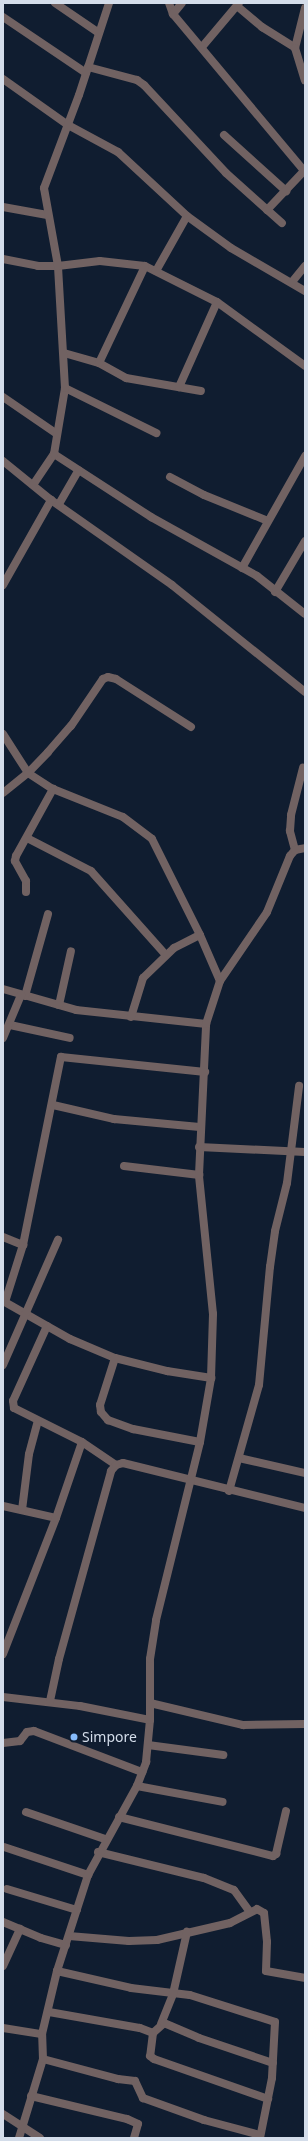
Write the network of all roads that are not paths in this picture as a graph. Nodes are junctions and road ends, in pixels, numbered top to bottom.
1 (55, 3) edge
2 (109, 3) edge
3 (169, 3) edge
4 (182, 3) edge
5 (238, 5) edge
6 (305, 8) edge
7 (173, 14) junction
8 (3, 17) edge
9 (99, 33) junction
10 (202, 47) junction
11 (295, 48) junction
12 (87, 70) junction
13 (3, 79) edge
14 (305, 82) edge
15 (68, 125) junction
16 (224, 135) dead end
17 (304, 172) edge
18 (286, 191) junction
19 (3, 207) edge
20 (267, 210) junction
21 (48, 214) junction
22 (187, 216) junction
23 (282, 223) dead end
24 (3, 259) edge
25 (58, 266) junction
26 (146, 266) junction
27 (305, 266) edge
28 (156, 271) junction
29 (292, 282) junction
30 (305, 291) edge
31 (218, 302) junction
32 (64, 353) junction
33 (99, 363) junction
34 (305, 366) edge
35 (179, 387) junction
36 (66, 388) junction
37 (201, 391) dead end
38 (3, 396) edge
39 (56, 434) junction
40 (156, 434) dead end
41 (54, 454) junction
42 (305, 456) edge
43 (3, 461) edge
44 (79, 470) junction
45 (170, 477) dead end
46 (33, 485) junction
47 (51, 500) junction
48 (59, 504) junction
49 (268, 521) junction
50 (305, 541) edge
51 (242, 568) junction
52 (3, 585) edge
53 (275, 592) junction
54 (304, 610) edge
55 (305, 692) edge
56 (191, 727) dead end
57 (3, 734) edge
58 (303, 768) dead end
59 (28, 773) junction
60 (53, 789) junction
61 (3, 793) edge
62 (27, 838) junction
63 (305, 848) edge
64 (295, 850) junction
65 (26, 892) dead end
66 (48, 914) dead end
67 (200, 935) junction
68 (71, 951) dead end
69 (165, 954) junction
70 (220, 981) junction
71 (3, 989) edge
72 (23, 996) junction
73 (58, 1005) junction
74 (131, 1017) junction
75 (206, 1024) junction
76 (10, 1025) junction
77 (3, 1038) edge
78 (70, 1038) dead end
79 (205, 1072) junction
80 (299, 1086) dead end
81 (53, 1104) junction
82 (200, 1127) junction
83 (199, 1146) junction
84 (305, 1152) edge
85 (290, 1153) junction
86 (124, 1166) dead end
87 (199, 1175) junction
88 (3, 1238) edge
89 (58, 1240) dead end
90 (23, 1245) junction
91 (4, 1302) edge
92 (26, 1314) junction
93 (47, 1326) junction
94 (115, 1358) junction
95 (3, 1365) edge
96 (211, 1378) junction
97 (38, 1421) junction
98 (82, 1442) junction
99 (200, 1442) junction
100 (239, 1458) junction
101 (116, 1465) junction
102 (305, 1473) edge
103 (190, 1481) junction
104 (229, 1491) junction
105 (3, 1506) edge
106 (305, 1508) edge
107 (22, 1510) junction
108 (56, 1518) junction
109 (3, 1654) edge
110 (3, 1697) edge
111 (50, 1701) junction
112 (150, 1703) junction
113 (150, 1720) junction
114 (305, 1724) edge
115 (3, 1743) edge
116 (148, 1745) junction
117 (223, 1755) dead end
118 (142, 1772) junction
119 (137, 1786) junction
120 (223, 1802) dead end
121 (286, 1811) dead end
122 (26, 1812) dead end
123 (119, 1817) junction
124 (106, 1839) junction
125 (4, 1847) edge
126 (98, 1852) junction
127 (88, 1875) junction
128 (6, 1889) dead end
129 (77, 1910) junction
130 (249, 1911) junction
131 (3, 1922) edge
132 (20, 1929) junction
133 (187, 1932) junction
134 (69, 1936) junction
135 (66, 1945) junction
136 (3, 1966) edge
137 (58, 1971) junction
138 (305, 1978) edge
139 (174, 1994) junction
140 (49, 2012) junction
141 (161, 2024) junction
142 (3, 2028) edge
143 (153, 2033) junction
144 (42, 2034) junction
145 (43, 2059) junction
146 (273, 2063) junction
147 (31, 2096) junction
148 (268, 2099) junction
149 (3, 2114) edge
150 (22, 2125) junction
151 (260, 2137) edge
152 (19, 2138) edge
153 (40, 2138) edge
154 (134, 2138) edge

1 - 9 street
2 - 9 street
3 - 7 street
4 - 7 street
5 - 10 street
5 - 11 street
6 - 11 street
7 - 10 street
8 - 12 street
9 - 12 street
10 - 17 street
11 - 14 street
12 - 15 street
12 - 20 street
13 - 15 street
15 - 21 street
15 - 22 street
16 - 18 street
17 - 18 street
18 - 20 street
19 - 21 street
20 - 23 street
21 - 25 street
22 - 28 street
22 - 29 street
24 - 25 street
25 - 26 street
25 - 32 street
26 - 28 street
26 - 33 street
27 - 29 street
28 - 31 street
29 - 30 street
31 - 34 street
31 - 35 street
32 - 33 street
32 - 36 street
33 - 35 street
35 - 37 street
36 - 39 street
36 - 40 street
38 - 39 street
39 - 41 street
41 - 44 street
41 - 46 street
42 - 49 street
43 - 46 street
44 - 48 street
44 - 51 street
45 - 49 street
46 - 47 street
47 - 48 street
47 - 52 street
48 - 55 street
49 - 51 street
50 - 53 street
51 - 53 street
53 - 54 street
56 - 59 street
57 - 59 street
58 - 64 street
59 - 60 street
59 - 61 street
60 - 62 street
60 - 67 street
62 - 65 street
62 - 69 street
63 - 64 street
64 - 70 street
66 - 72 street
67 - 69 street
67 - 70 street
68 - 73 street
69 - 74 street
70 - 75 street
71 - 72 street
72 - 73 street
72 - 76 street
73 - 74 street
74 - 75 street
75 - 79 street
76 - 77 street
76 - 78 street
79 - 81 street
79 - 82 street
80 - 85 street
81 - 82 street
81 - 90 street
82 - 83 street
83 - 85 street
83 - 87 street
84 - 85 street
85 - 100 street
86 - 87 street
87 - 96 street
88 - 90 street
89 - 92 street
90 - 91 street
91 - 92 street
92 - 93 street
92 - 95 street
93 - 94 street
93 - 97 street
94 - 96 street
94 - 99 street
96 - 99 street
97 - 98 street
97 - 107 street
98 - 101 street
98 - 108 street
99 - 103 street
100 - 102 street
100 - 104 street
101 - 103 street
101 - 111 street
103 - 104 street
103 - 112 street
104 - 106 street
105 - 107 street
107 - 108 street
108 - 109 street
110 - 111 street
111 - 113 street
112 - 113 street
112 - 114 street
113 - 116 street
115 - 118 street
116 - 117 street
116 - 118 street
118 - 119 street
119 - 120 street
119 - 123 street
121 - 123 street
122 - 124 street
123 - 124 street
124 - 126 street
125 - 127 street
126 - 127 street
126 - 130 street
127 - 129 street
128 - 129 street
129 - 134 street
130 - 133 street
130 - 138 street
131 - 132 street
132 - 135 street
132 - 136 street
133 - 134 street
133 - 139 street
134 - 135 street
135 - 137 street
137 - 139 street
137 - 140 street
139 - 141 street
139 - 146 street
140 - 143 street
140 - 144 street
141 - 143 street
141 - 146 street
142 - 144 street
143 - 148 street
144 - 145 street
145 - 147 street
145 - 151 street
146 - 148 street
147 - 150 street
147 - 154 street
148 - 151 street
149 - 150 street
150 - 152 street
150 - 153 street

